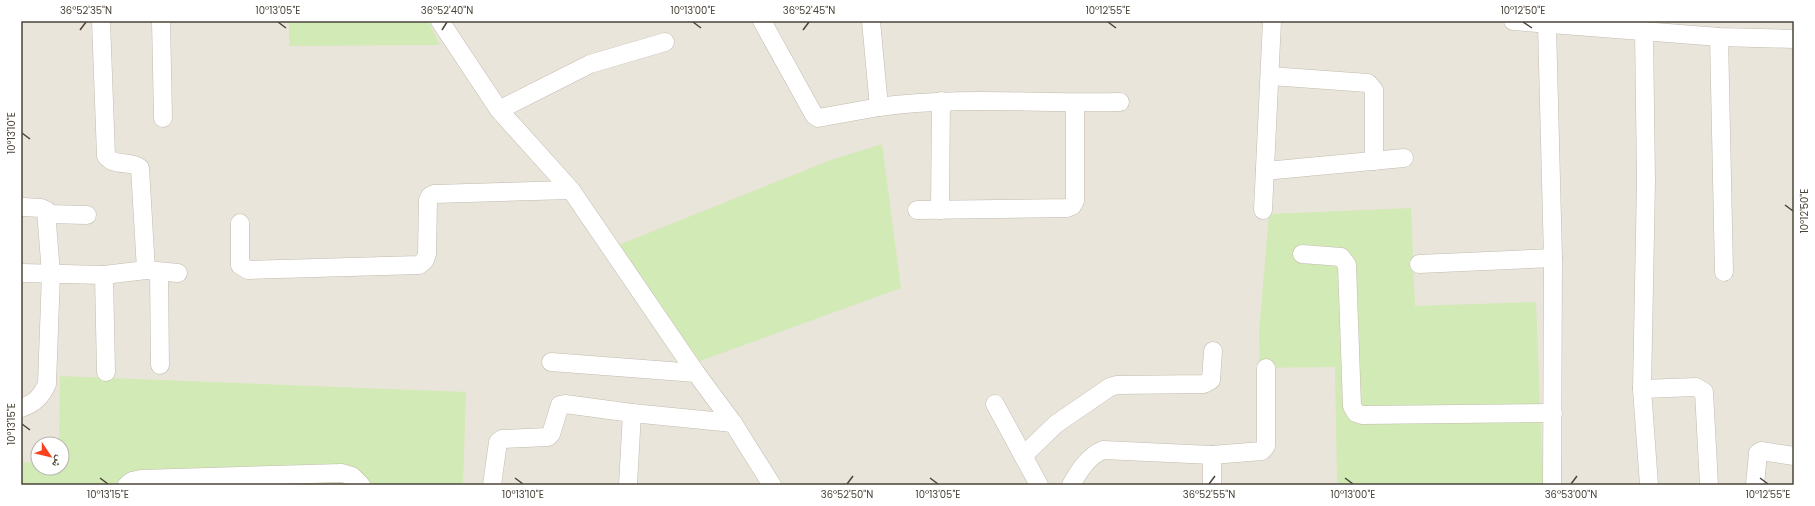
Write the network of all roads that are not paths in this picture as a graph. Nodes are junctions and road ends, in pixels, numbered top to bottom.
1 (101, 21) edge
2 (161, 21) edge
3 (440, 21) edge
4 (762, 21) edge
5 (871, 21) edge
6 (1272, 21) edge
7 (1513, 21) edge
8 (1547, 25) junction
9 (1651, 28) edge
10 (1719, 37) junction
11 (1794, 39) edge
12 (665, 42) dead end
13 (1270, 76) junction
14 (941, 101) junction
15 (1120, 102) dead end
16 (1075, 103) junction
17 (879, 107) junction
18 (499, 110) junction
19 (163, 118) dead end
20 (1404, 158) dead end
21 (1374, 161) junction
22 (1265, 171) junction
23 (571, 190) junction
24 (23, 207) dead end
25 (917, 210) dead end
26 (940, 210) junction
27 (1263, 210) dead end
28 (47, 214) junction
29 (87, 215) dead end
30 (240, 223) dead end
31 (1302, 254) dead end
32 (1553, 258) junction
33 (1419, 264) dead end
34 (153, 272) junction
35 (1724, 272) dead end
36 (21, 273) edge
37 (178, 273) dead end
38 (50, 274) junction
39 (104, 275) junction
40 (1213, 351) dead end
41 (551, 362) dead end
42 (160, 365) dead end
43 (1266, 368) dead end
44 (106, 372) dead end
45 (696, 373) junction
46 (1642, 389) junction
47 (994, 404) dead end
48 (21, 408) edge
49 (632, 413) junction
50 (1552, 414) junction
51 (733, 424) junction
52 (1212, 455) junction
53 (1024, 456) junction
54 (1794, 456) edge
55 (127, 485) edge
56 (361, 485) edge
57 (492, 485) edge
58 (628, 485) edge
59 (772, 485) edge
60 (1039, 485) edge
61 (1071, 485) edge
62 (1212, 485) edge
63 (1552, 485) edge
64 (1649, 485) edge
65 (1709, 485) edge
66 (1755, 485) edge

1 - 34 street
2 - 19 street
3 - 18 street
4 - 17 street
5 - 17 street
6 - 13 street
7 - 8 street
8 - 9 street
8 - 32 street
9 - 10 street
9 - 46 street
10 - 11 street
10 - 35 street
12 - 18 street
13 - 21 street
13 - 22 street
14 - 16 street
14 - 17 street
14 - 26 street
15 - 16 street
16 - 26 street
18 - 23 street
20 - 21 street
21 - 22 street
22 - 27 street
23 - 30 street
23 - 45 street
24 - 28 street
25 - 26 street
28 - 29 street
28 - 38 street
31 - 50 street
32 - 33 street
32 - 50 street
34 - 37 street
34 - 39 street
34 - 42 street
36 - 38 street
38 - 39 street
38 - 48 street
39 - 44 street
40 - 53 street
41 - 45 street
43 - 52 street
45 - 51 street
46 - 64 street
46 - 65 street
47 - 53 street
49 - 51 street
49 - 57 street
49 - 58 street
50 - 63 street
51 - 59 street
52 - 61 street
52 - 62 street
53 - 60 street
54 - 66 street
55 - 56 street

